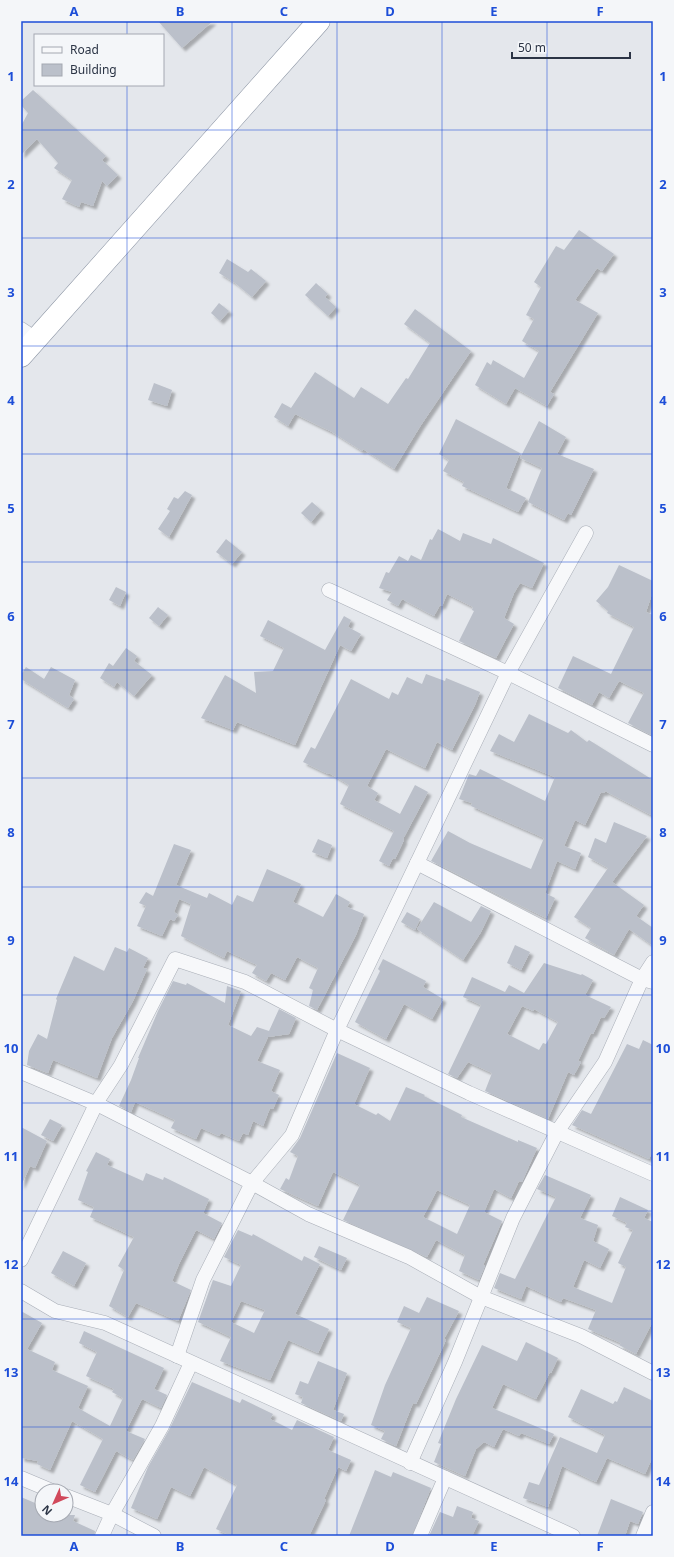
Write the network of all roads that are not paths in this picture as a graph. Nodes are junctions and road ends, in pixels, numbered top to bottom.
1 (320, 21) edge
2 (29, 334) edge
3 (21, 356) edge
4 (586, 533) dead end
5 (329, 590) dead end
6 (508, 673) junction
7 (653, 745) edge
8 (417, 862) junction
9 (653, 962) edge
10 (648, 980) edge
11 (337, 1030) junction
12 (21, 1072) edge
13 (97, 1104) junction
14 (557, 1132) junction
15 (653, 1174) edge
16 (252, 1183) junction
17 (21, 1260) edge
18 (21, 1291) edge
19 (481, 1297) junction
20 (177, 1356) junction
21 (191, 1363) junction
22 (653, 1373) edge
23 (410, 1463) junction
24 (21, 1478) edge
25 (445, 1478) junction
26 (34, 1483) edge
27 (74, 1499) edge
28 (653, 1512) edge
29 (112, 1514) junction
30 (102, 1536) edge
31 (154, 1536) edge
32 (420, 1536) edge
33 (573, 1536) edge
34 (643, 1536) edge

1 - 2 highway
2 - 3 highway
4 - 6 street
5 - 6 street
6 - 7 street
6 - 8 street
8 - 10 street
8 - 11 street
9 - 10 street
10 - 14 street
11 - 13 street
11 - 14 street
11 - 16 street
12 - 13 street
13 - 16 street
13 - 17 street
14 - 15 street
14 - 19 street
16 - 19 street
16 - 20 street
18 - 20 street
19 - 22 street
19 - 23 street
20 - 21 street
21 - 23 street
21 - 29 street
23 - 25 street
24 - 26 street
25 - 32 street
25 - 33 street
27 - 29 street
28 - 34 street
29 - 30 street
29 - 31 street

